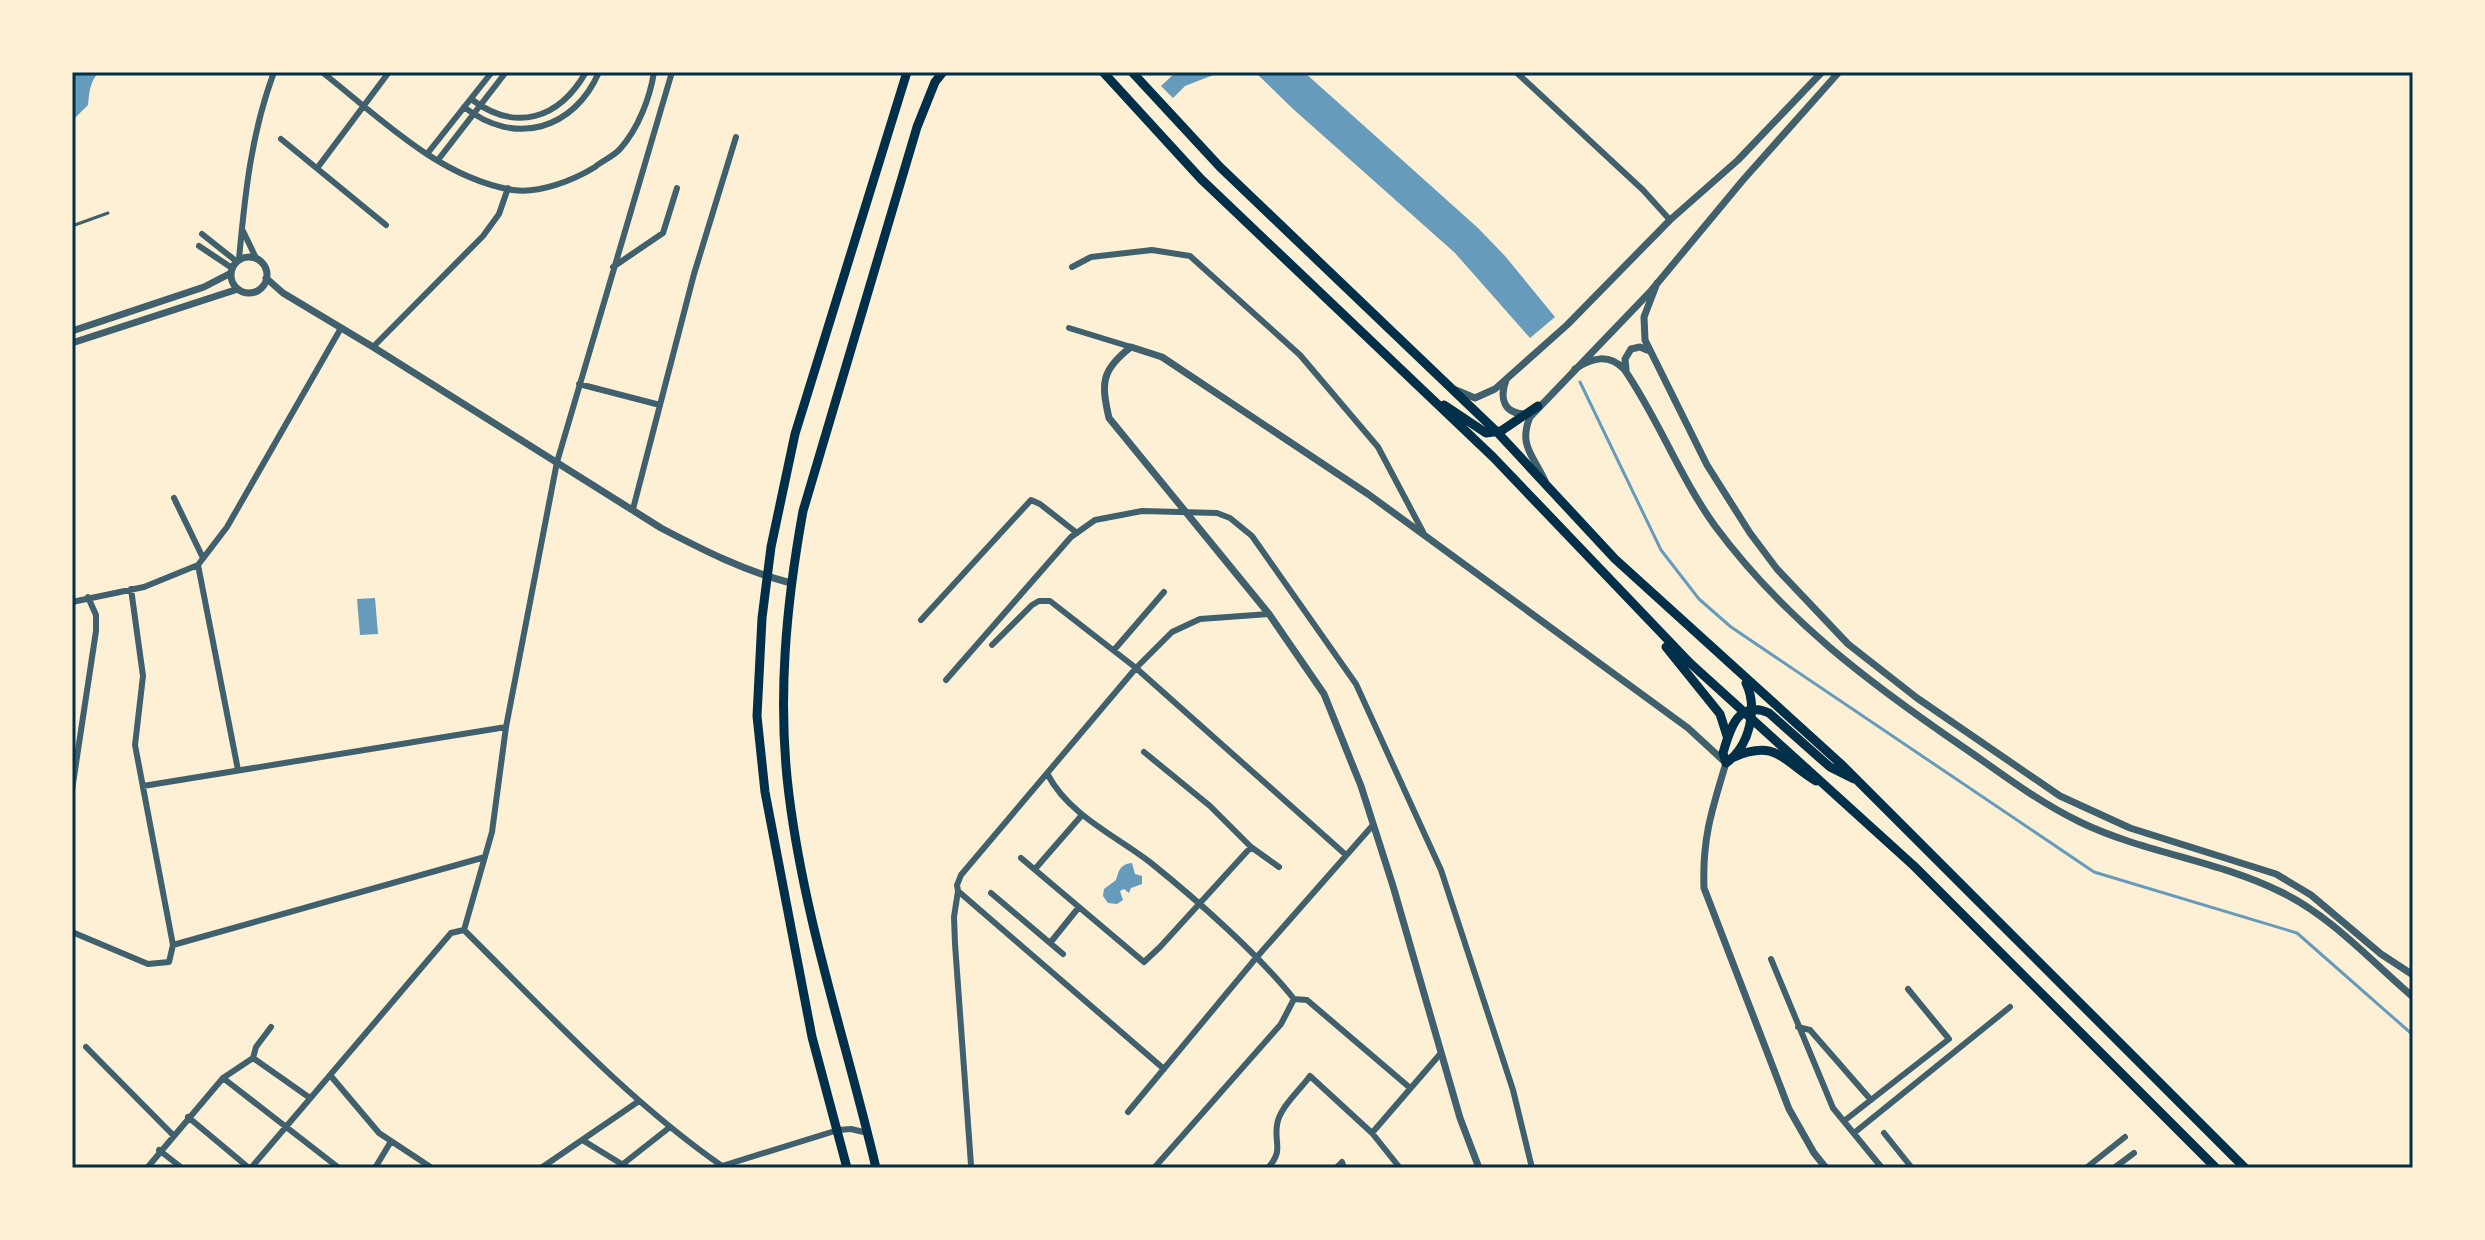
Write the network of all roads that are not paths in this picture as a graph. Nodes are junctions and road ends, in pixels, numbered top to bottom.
1 (274, 72) edge
2 (322, 72) edge
3 (389, 72) edge
4 (492, 72) edge
5 (506, 72) edge
6 (586, 72) edge
7 (599, 72) edge
8 (654, 72) edge
9 (672, 72) edge
10 (907, 72) edge
11 (943, 72) edge
12 (1103, 72) edge
13 (1132, 72) edge
14 (1516, 72) edge
15 (1822, 72) edge
16 (1839, 72) edge
17 (471, 99) junction
18 (363, 105) junction
19 (479, 106) junction
20 (464, 107) junction
21 (473, 114) junction
22 (736, 137) dead end
23 (281, 139) dead end
24 (427, 154) junction
25 (438, 160) junction
26 (318, 167) junction
27 (508, 188) junction
28 (677, 188) dead end
29 (108, 213) dead end
30 (1670, 220) junction
31 (386, 225) dead end
32 (72, 226) edge
33 (242, 228) junction
34 (202, 234) dead end
35 (199, 246) dead end
36 (256, 258) junction
37 (235, 266) junction
38 (613, 267) junction
39 (1072, 267) dead end
40 (266, 278) junction
41 (1657, 283) junction
42 (238, 289) junction
43 (259, 289) junction
44 (283, 293) junction
45 (341, 328) junction
46 (1069, 328) dead end
47 (72, 331) edge
48 (72, 343) edge
49 (373, 347) junction
50 (1131, 347) junction
51 (1651, 355) junction
52 (1575, 369) junction
53 (1627, 373) junction
54 (1507, 378) junction
55 (579, 384) junction
56 (1448, 385) junction
57 (1424, 392) junction
58 (660, 405) junction
59 (1538, 406) junction
60 (1526, 414) junction
61 (1497, 432) junction
62 (557, 462) junction
63 (1546, 483) junction
64 (174, 498) dead end
65 (633, 509) junction
66 (1185, 513) junction
67 (1423, 532) junction
68 (1077, 533) junction
69 (203, 558) junction
70 (198, 565) junction
71 (767, 577) junction
72 (791, 583) junction
73 (131, 589) junction
74 (1164, 592) dead end
75 (88, 597) junction
76 (72, 602) edge
77 (1269, 614) junction
78 (1642, 616) junction
79 (921, 620) dead end
80 (992, 645) dead end
81 (1114, 650) junction
82 (1136, 668) junction
83 (1743, 676) junction
84 (946, 680) dead end
85 (1750, 713) junction
86 (506, 727) junction
87 (1727, 739) junction
88 (1144, 752) dead end
89 (75, 755) edge
90 (1730, 760) junction
91 (238, 770) junction
92 (1048, 775) junction
93 (1857, 780) junction
94 (143, 786) junction
95 (72, 790) edge
96 (1835, 792) junction
97 (1082, 815) junction
98 (1373, 825) junction
99 (1251, 847) junction
100 (1346, 855) junction
101 (485, 857) junction
102 (1021, 858) dead end
103 (1279, 867) dead end
104 (1035, 869) junction
105 (958, 891) junction
106 (991, 893) dead end
107 (1199, 905) junction
108 (1079, 907) junction
109 (464, 930) junction
110 (72, 932) edge
111 (1050, 943) junction
112 (173, 945) junction
113 (1063, 954) dead end
114 (1256, 958) junction
115 (1771, 959) dead end
116 (2412, 975) edge
117 (1908, 989) dead end
118 (2411, 996) edge
119 (1294, 999) junction
120 (2010, 1007) dead end
121 (271, 1027) dead end
122 (1798, 1027) junction
123 (86, 1047) dead end
124 (1441, 1053) junction
125 (253, 1058) junction
126 (1164, 1069) junction
127 (330, 1075) junction
128 (223, 1078) junction
129 (1409, 1087) junction
130 (310, 1098) junction
131 (1871, 1100) junction
132 (639, 1101) junction
133 (1128, 1112) dead end
134 (188, 1117) junction
135 (1844, 1121) junction
136 (284, 1127) junction
137 (670, 1127) junction
138 (838, 1130) junction
139 (868, 1133) junction
140 (1372, 1133) junction
141 (1854, 1133) junction
142 (1884, 1133) dead end
143 (173, 1135) junction
144 (2125, 1137) dead end
145 (584, 1141) junction
146 (390, 1143) junction
147 (159, 1150) junction
148 (2134, 1153) dead end
149 (971, 1165) dead end
150 (626, 1166) edge
151 (720, 1167) edge
152 (147, 1168) edge
153 (182, 1168) edge
154 (250, 1168) edge
155 (339, 1168) edge
156 (375, 1168) edge
157 (432, 1168) edge
158 (541, 1168) edge
159 (847, 1168) edge
160 (876, 1168) edge
161 (1154, 1168) edge
162 (1268, 1168) edge
163 (1336, 1168) edge
164 (1344, 1168) edge
165 (1400, 1168) edge
166 (1479, 1168) edge
167 (1532, 1168) edge
168 (1826, 1168) edge
169 (1882, 1168) edge
170 (1912, 1168) edge
171 (2086, 1168) edge
172 (2114, 1168) edge
173 (2216, 1168) edge
174 (2245, 1168) edge

1 - 33 street
2 - 18 street
3 - 18 street
4 - 17 street
5 - 19 street
6 - 19 street
7 - 21 street
8 - 27 street
9 - 38 street
10 - 71 main road
11 - 72 main road
12 - 57 main road
13 - 56 main road
14 - 30 street
15 - 30 street
16 - 41 street
17 - 19 street
17 - 20 street
18 - 24 street
18 - 26 street
19 - 21 street
20 - 21 street
20 - 24 street
21 - 25 street
22 - 58 street
23 - 26 street
24 - 25 street
25 - 27 street
26 - 31 street
27 - 49 street
28 - 38 street
29 - 32 lane
30 - 54 street
33 - 36 street
33 - 37 street
34 - 37 street
35 - 37 street
36 - 37 street
36 - 40 street
37 - 42 street
37 - 47 street
38 - 55 street
39 - 67 street
40 - 43 street
40 - 44 street
41 - 51 street
41 - 52 street
42 - 43 street
42 - 48 street
43 - 44 street
44 - 45 street
45 - 49 street
45 - 69 street
46 - 50 street
49 - 62 street
50 - 66 street
50 - 67 street
51 - 53 street
51 - 116 street
52 - 53 street
52 - 59 street
53 - 118 street
54 - 56 street
54 - 60 street
55 - 58 street
55 - 62 street
56 - 61 main road
57 - 61 main road
57 - 78 main road
58 - 65 street
59 - 60 main road
59 - 63 street
60 - 61 main road
61 - 63 main road
62 - 65 street
62 - 86 street
63 - 83 main road
64 - 69 street
65 - 71 street
66 - 68 street
66 - 77 street
66 - 167 street
67 - 90 street
68 - 79 street
68 - 84 street
69 - 70 street
70 - 73 street
70 - 91 street
71 - 72 street
71 - 138 main road
72 - 139 main road
73 - 75 street
73 - 94 street
74 - 81 street
75 - 76 street
75 - 89 street
77 - 82 street
77 - 98 street
78 - 85 main road
78 - 87 main road
80 - 81 street
81 - 82 street
82 - 92 street
82 - 100 street
83 - 85 main road
83 - 93 main road
85 - 87 main road
85 - 90 main road
85 - 93 main road
85 - 96 main road
86 - 91 street
86 - 101 street
87 - 90 main road
88 - 99 street
89 - 95 street
90 - 96 main road
90 - 168 street
91 - 94 street
92 - 97 street
92 - 105 street
93 - 174 main road
94 - 112 street
96 - 173 main road
97 - 104 street
97 - 107 street
98 - 100 street
98 - 124 street
99 - 103 street
99 - 107 street
100 - 114 street
101 - 109 street
101 - 112 street
102 - 104 street
104 - 108 street
105 - 126 street
105 - 149 street
106 - 111 street
107 - 108 street
107 - 114 street
108 - 111 street
109 - 127 street
109 - 132 street
110 - 112 street
111 - 113 street
114 - 119 street
114 - 126 street
115 - 122 street
116 - 118 street
117 - 131 street
119 - 129 street
119 - 161 street
120 - 141 street
121 - 125 street
122 - 131 street
122 - 135 street
123 - 143 street
124 - 129 street
124 - 166 street
125 - 128 street
125 - 130 street
126 - 133 street
127 - 130 street
127 - 146 street
128 - 134 street
128 - 136 street
129 - 140 street
130 - 136 street
131 - 135 street
132 - 137 street
132 - 145 street
134 - 143 street
134 - 154 street
135 - 141 street
136 - 154 street
136 - 155 street
137 - 150 street
137 - 151 street
138 - 139 street
138 - 151 street
138 - 159 main road
139 - 160 main road
140 - 162 street
140 - 165 street
141 - 169 street
142 - 170 street
143 - 147 street
144 - 171 street
145 - 150 street
145 - 158 street
146 - 156 street
146 - 157 street
147 - 152 street
147 - 153 street
148 - 172 street
163 - 164 street

